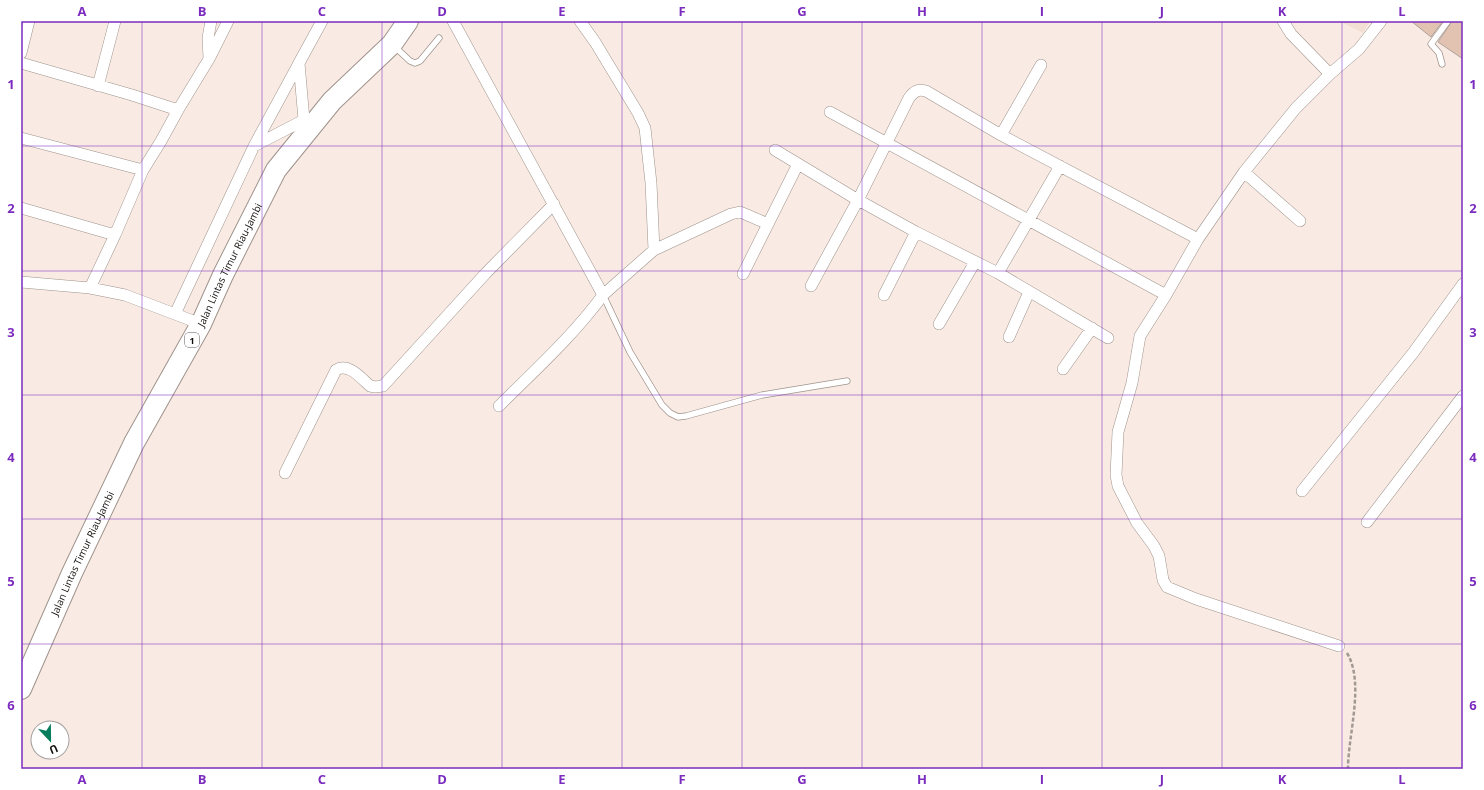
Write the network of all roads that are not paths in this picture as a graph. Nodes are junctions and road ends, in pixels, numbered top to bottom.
1 (29, 21) edge
2 (114, 21) edge
3 (211, 21) edge
4 (228, 21) edge
5 (322, 21) edge
6 (408, 21) edge
7 (453, 21) edge
8 (580, 21) edge
9 (1284, 21) edge
10 (1381, 21) edge
11 (1448, 21) edge
12 (439, 38) dead end
13 (392, 44) junction
14 (21, 53) edge
15 (209, 59) junction
16 (21, 63) edge
17 (299, 63) junction
18 (1442, 64) dead end
19 (1042, 65) dead end
20 (1330, 74) junction
21 (98, 86) junction
22 (178, 110) junction
23 (830, 112) dead end
24 (308, 123) junction
25 (1001, 135) junction
26 (21, 138) edge
27 (886, 143) junction
28 (254, 146) junction
29 (775, 150) dead end
30 (798, 164) junction
31 (1060, 166) junction
32 (143, 170) junction
33 (1244, 172) junction
34 (858, 200) junction
35 (554, 204) junction
36 (21, 208) edge
37 (1028, 221) junction
38 (1300, 221) dead end
39 (768, 224) junction
40 (916, 232) junction
41 (115, 235) junction
42 (1198, 239) junction
43 (654, 250) junction
44 (975, 262) junction
45 (998, 273) junction
46 (743, 274) dead end
47 (1463, 284) edge
48 (22, 285) edge
49 (811, 286) dead end
50 (90, 288) junction
51 (1029, 292) junction
52 (603, 295) junction
53 (884, 295) dead end
54 (1166, 295) junction
55 (175, 314) junction
56 (201, 324) junction
57 (939, 324) dead end
58 (1092, 328) junction
59 (1009, 337) dead end
60 (1108, 338) dead end
61 (1063, 369) dead end
62 (847, 381) dead end
63 (1463, 396) edge
64 (499, 406) dead end
65 (285, 473) dead end
66 (1302, 491) dead end
67 (1367, 522) dead end
68 (1339, 646) road end
69 (21, 689) edge

1 - 14 street
2 - 21 street
3 - 15 street
4 - 15 street
5 - 17 street
6 - 13 highway, Jalan Lintas Timur Riau-Jambi / 1
7 - 35 street
8 - 43 street
9 - 20 street
10 - 20 street
11 - 18 lane
12 - 13 lane
13 - 24 highway, Jalan Lintas Timur Riau-Jambi / 1
15 - 22 street
16 - 21 street
17 - 24 street
17 - 28 street
19 - 25 street
20 - 33 street
21 - 22 street
22 - 32 street
23 - 27 street
24 - 28 street
24 - 56 highway, Jalan Lintas Timur Riau-Jambi / 1
25 - 27 street
25 - 31 street
26 - 32 street
27 - 34 street
27 - 37 street
28 - 55 street
29 - 30 street
30 - 34 street
30 - 39 street
31 - 37 street
31 - 42 street
32 - 41 street
33 - 38 street
33 - 42 street
34 - 40 street
34 - 49 street
35 - 52 street
35 - 65 street
36 - 41 street
37 - 45 street
37 - 54 street
39 - 43 street
39 - 46 street
40 - 44 street
40 - 53 street
41 - 50 street
42 - 54 street
43 - 52 street
44 - 45 street
44 - 57 street
45 - 51 street
47 - 66 street
48 - 50 street
50 - 55 street
51 - 58 street
51 - 59 street
52 - 62 lane
52 - 64 street
54 - 68 street
55 - 56 street
56 - 69 highway, Jalan Lintas Timur Riau-Jambi / 1
58 - 60 street
58 - 61 street
63 - 67 street

